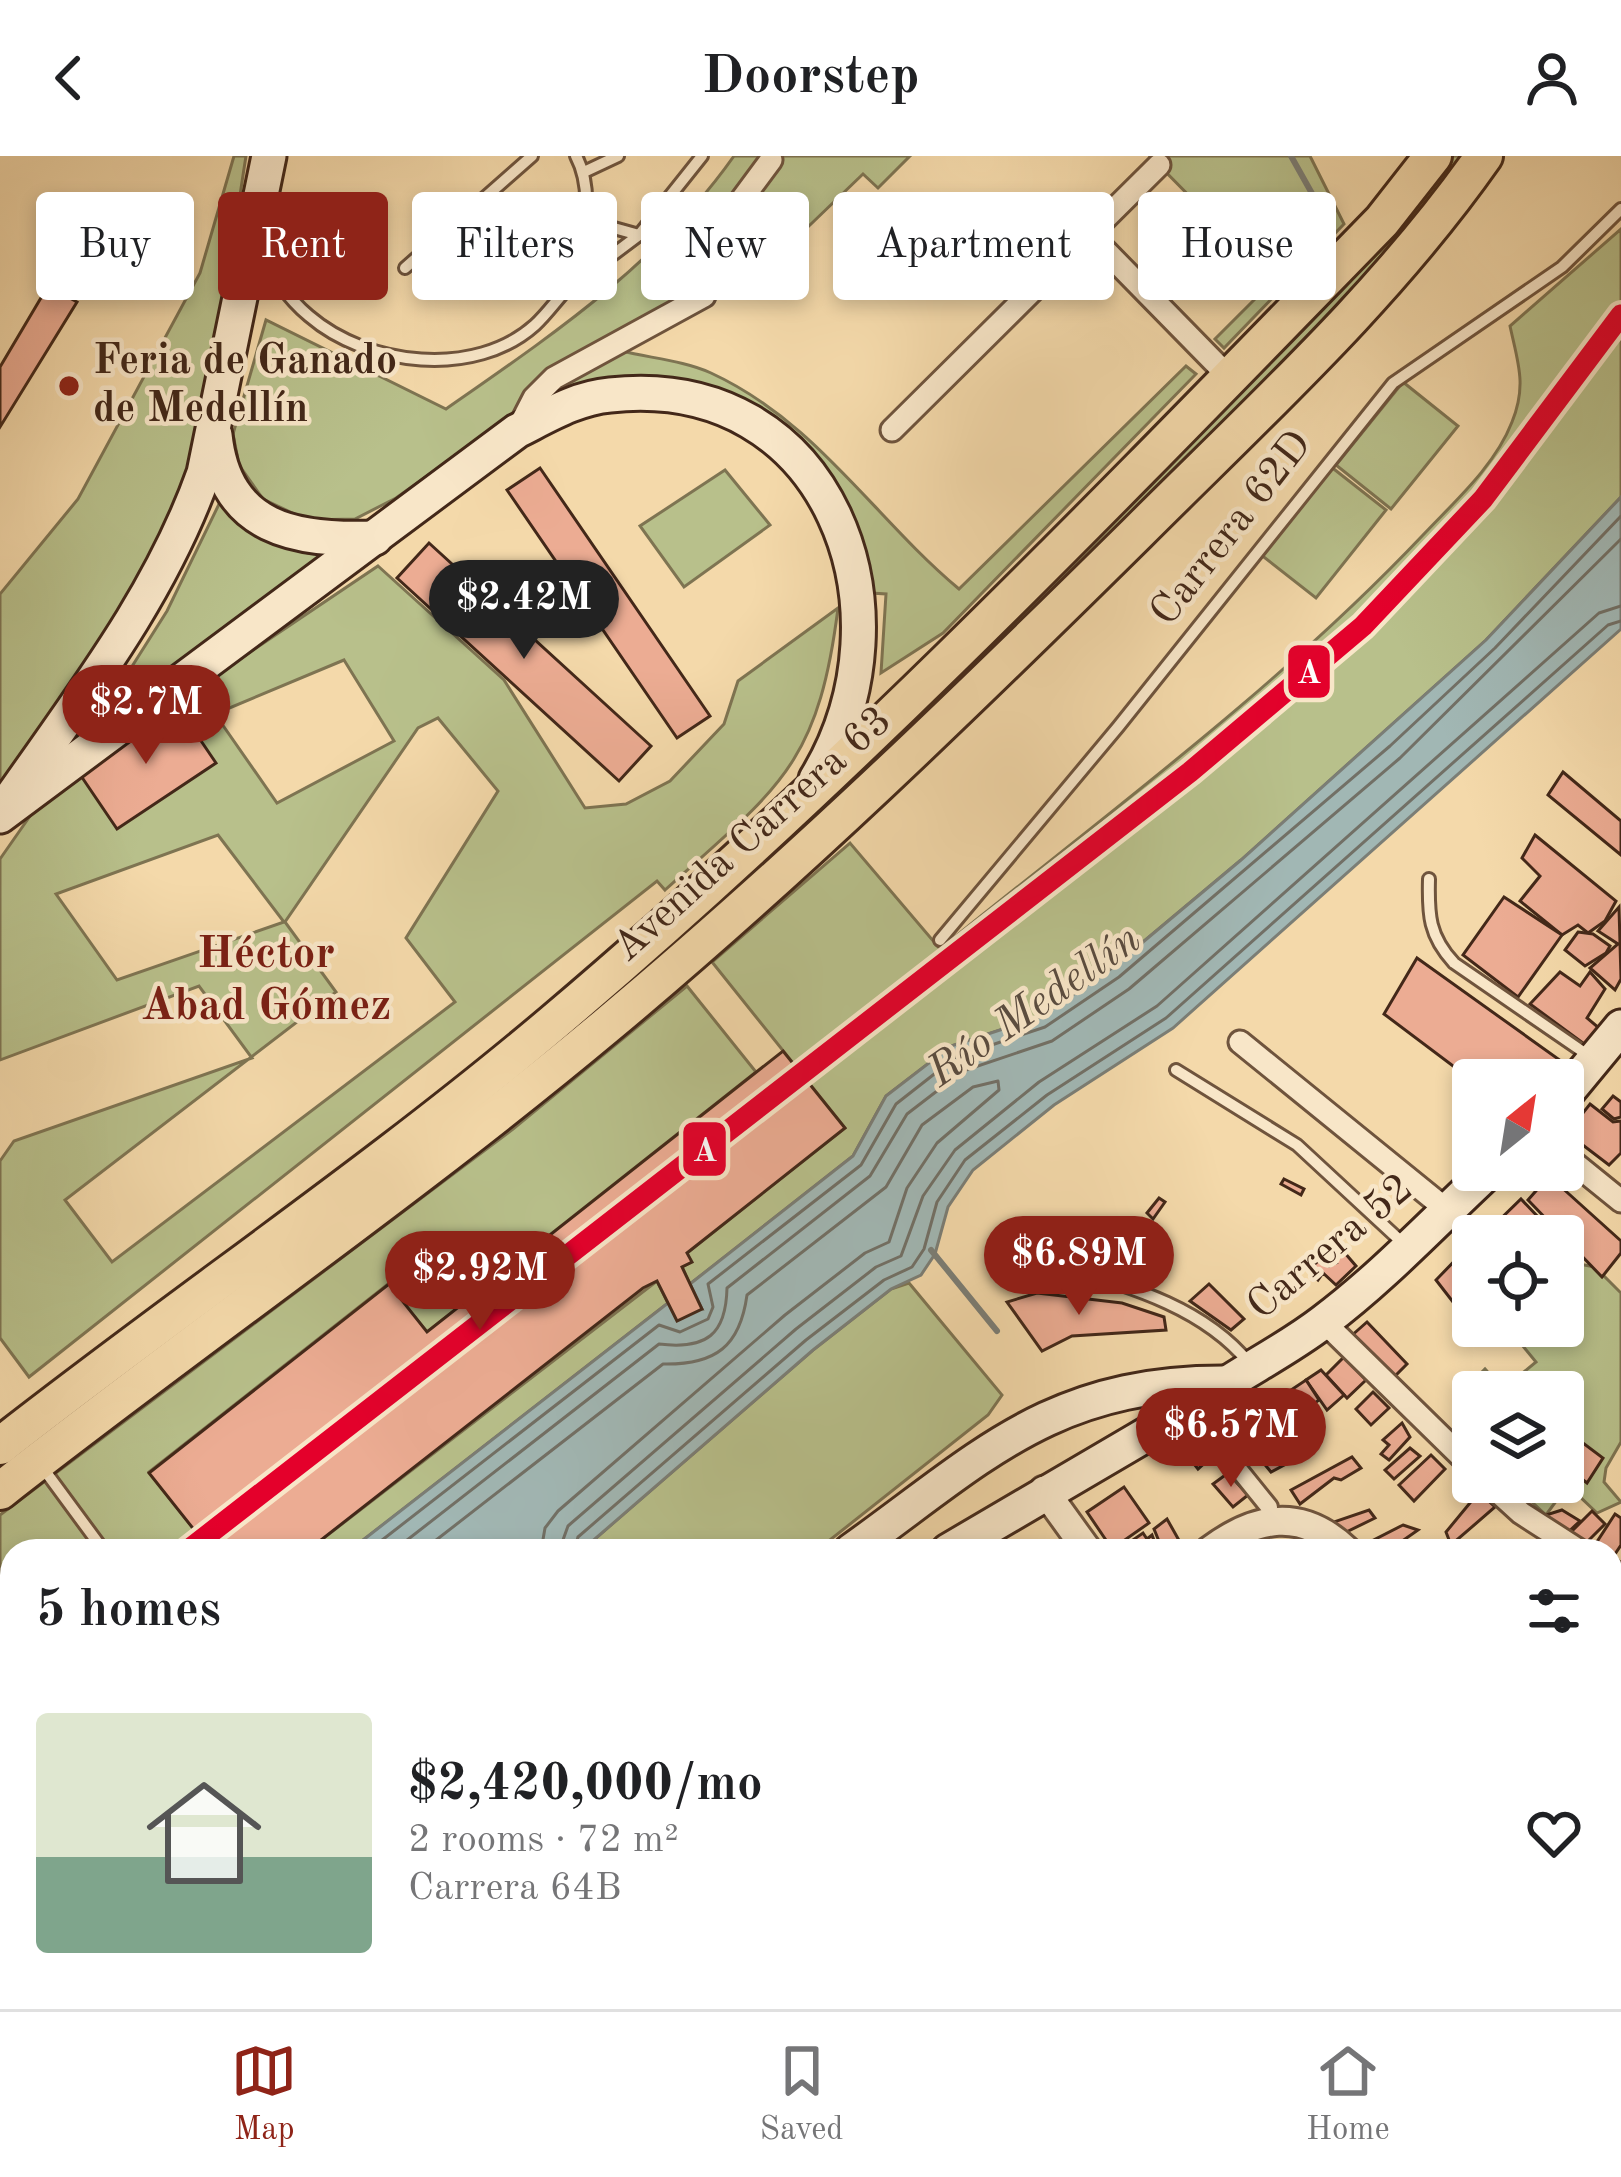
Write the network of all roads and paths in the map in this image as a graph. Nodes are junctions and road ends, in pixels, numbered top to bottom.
1 (269, 156) edge
2 (532, 156) edge
3 (576, 156) edge
4 (618, 156) edge
5 (702, 156) edge
6 (1433, 156) edge
7 (1484, 156) edge
8 (771, 160) dead end
9 (1159, 165) dead end
10 (584, 172) junction
11 (262, 192) edge
12 (584, 192) edge
13 (1114, 209) edge
14 (1621, 209) edge
15 (617, 229) edge
16 (639, 235) junction
17 (617, 252) edge
18 (1114, 260) edge
19 (405, 268) dead end
20 (240, 300) edge
21 (294, 300) edge
22 (557, 300) edge
23 (1023, 300) edge
24 (1230, 378) junction
25 (214, 428) junction
26 (892, 430) dead end
27 (517, 431) junction
28 (375, 538) junction
29 (810, 789) junction
30 (0, 815) edge
31 (1429, 879) dead end
32 (940, 940) dead end
33 (1621, 1028) edge
34 (1240, 1042) dead end
35 (1597, 1061) junction
36 (1176, 1070) dead end
37 (1584, 1075) edge
38 (1584, 1171) edge
39 (1467, 1191) edge
40 (1621, 1201) edge
41 (1447, 1210) junction
42 (1408, 1248) junction
43 (1028, 1256) dead end
44 (1324, 1322) junction
45 (1256, 1370) junction
46 (1222, 1384) junction
47 (1190, 1409) junction
48 (0, 1446) edge
49 (1452, 1447) edge
50 (38, 1461) junction
51 (1044, 1490) junction
52 (0, 1492) edge
53 (1510, 1503) edge
54 (915, 1505) junction
55 (1269, 1507) dead end
56 (95, 1539) edge
57 (867, 1539) edge
58 (932, 1539) edge
59 (967, 1539) edge
60 (1079, 1539) edge
61 (1225, 1539) edge
62 (1326, 1539) edge
63 (1561, 1539) edge

1 - 11 main road
2 - 19 lane
3 - 10 lane
4 - 10 lane
5 - 16 lane
6 - 24 highway, Avenida Carrera 63
7 - 50 highway, Avenida Carrera 63
8 - 27 street
9 - 13 street
10 - 12 lane
14 - 32 lane, Carrera 62D
15 - 16 lane
16 - 17 lane
18 - 24 street
20 - 25 main road
21 - 22 lane
23 - 26 street
24 - 29 highway, Avenida Carrera 63
25 - 28 main road
25 - 30 main road
27 - 28 main road
27 - 29 main road
28 - 30 main road
29 - 48 highway, Avenida Carrera 63
31 - 35 lane
33 - 35 main road
34 - 41 street
35 - 37 main road
36 - 42 lane
38 - 40 street
39 - 41 main road, Carrera 52
41 - 42 main road, Carrera 52
42 - 44 main road, Carrera 52
43 - 45 lane
44 - 45 main road, Carrera 52
44 - 49 street
45 - 46 main road, Carrera 52
46 - 47 main road, Carrera 52
46 - 54 main road, Carrera 52
47 - 51 main road, Carrera 52
47 - 55 street
50 - 52 highway, Avenida Carrera 63
50 - 56 lane
51 - 59 main road, Carrera 52
51 - 60 street
53 - 63 street
54 - 57 main road, Carrera 52
54 - 58 main road
61 - 62 street

